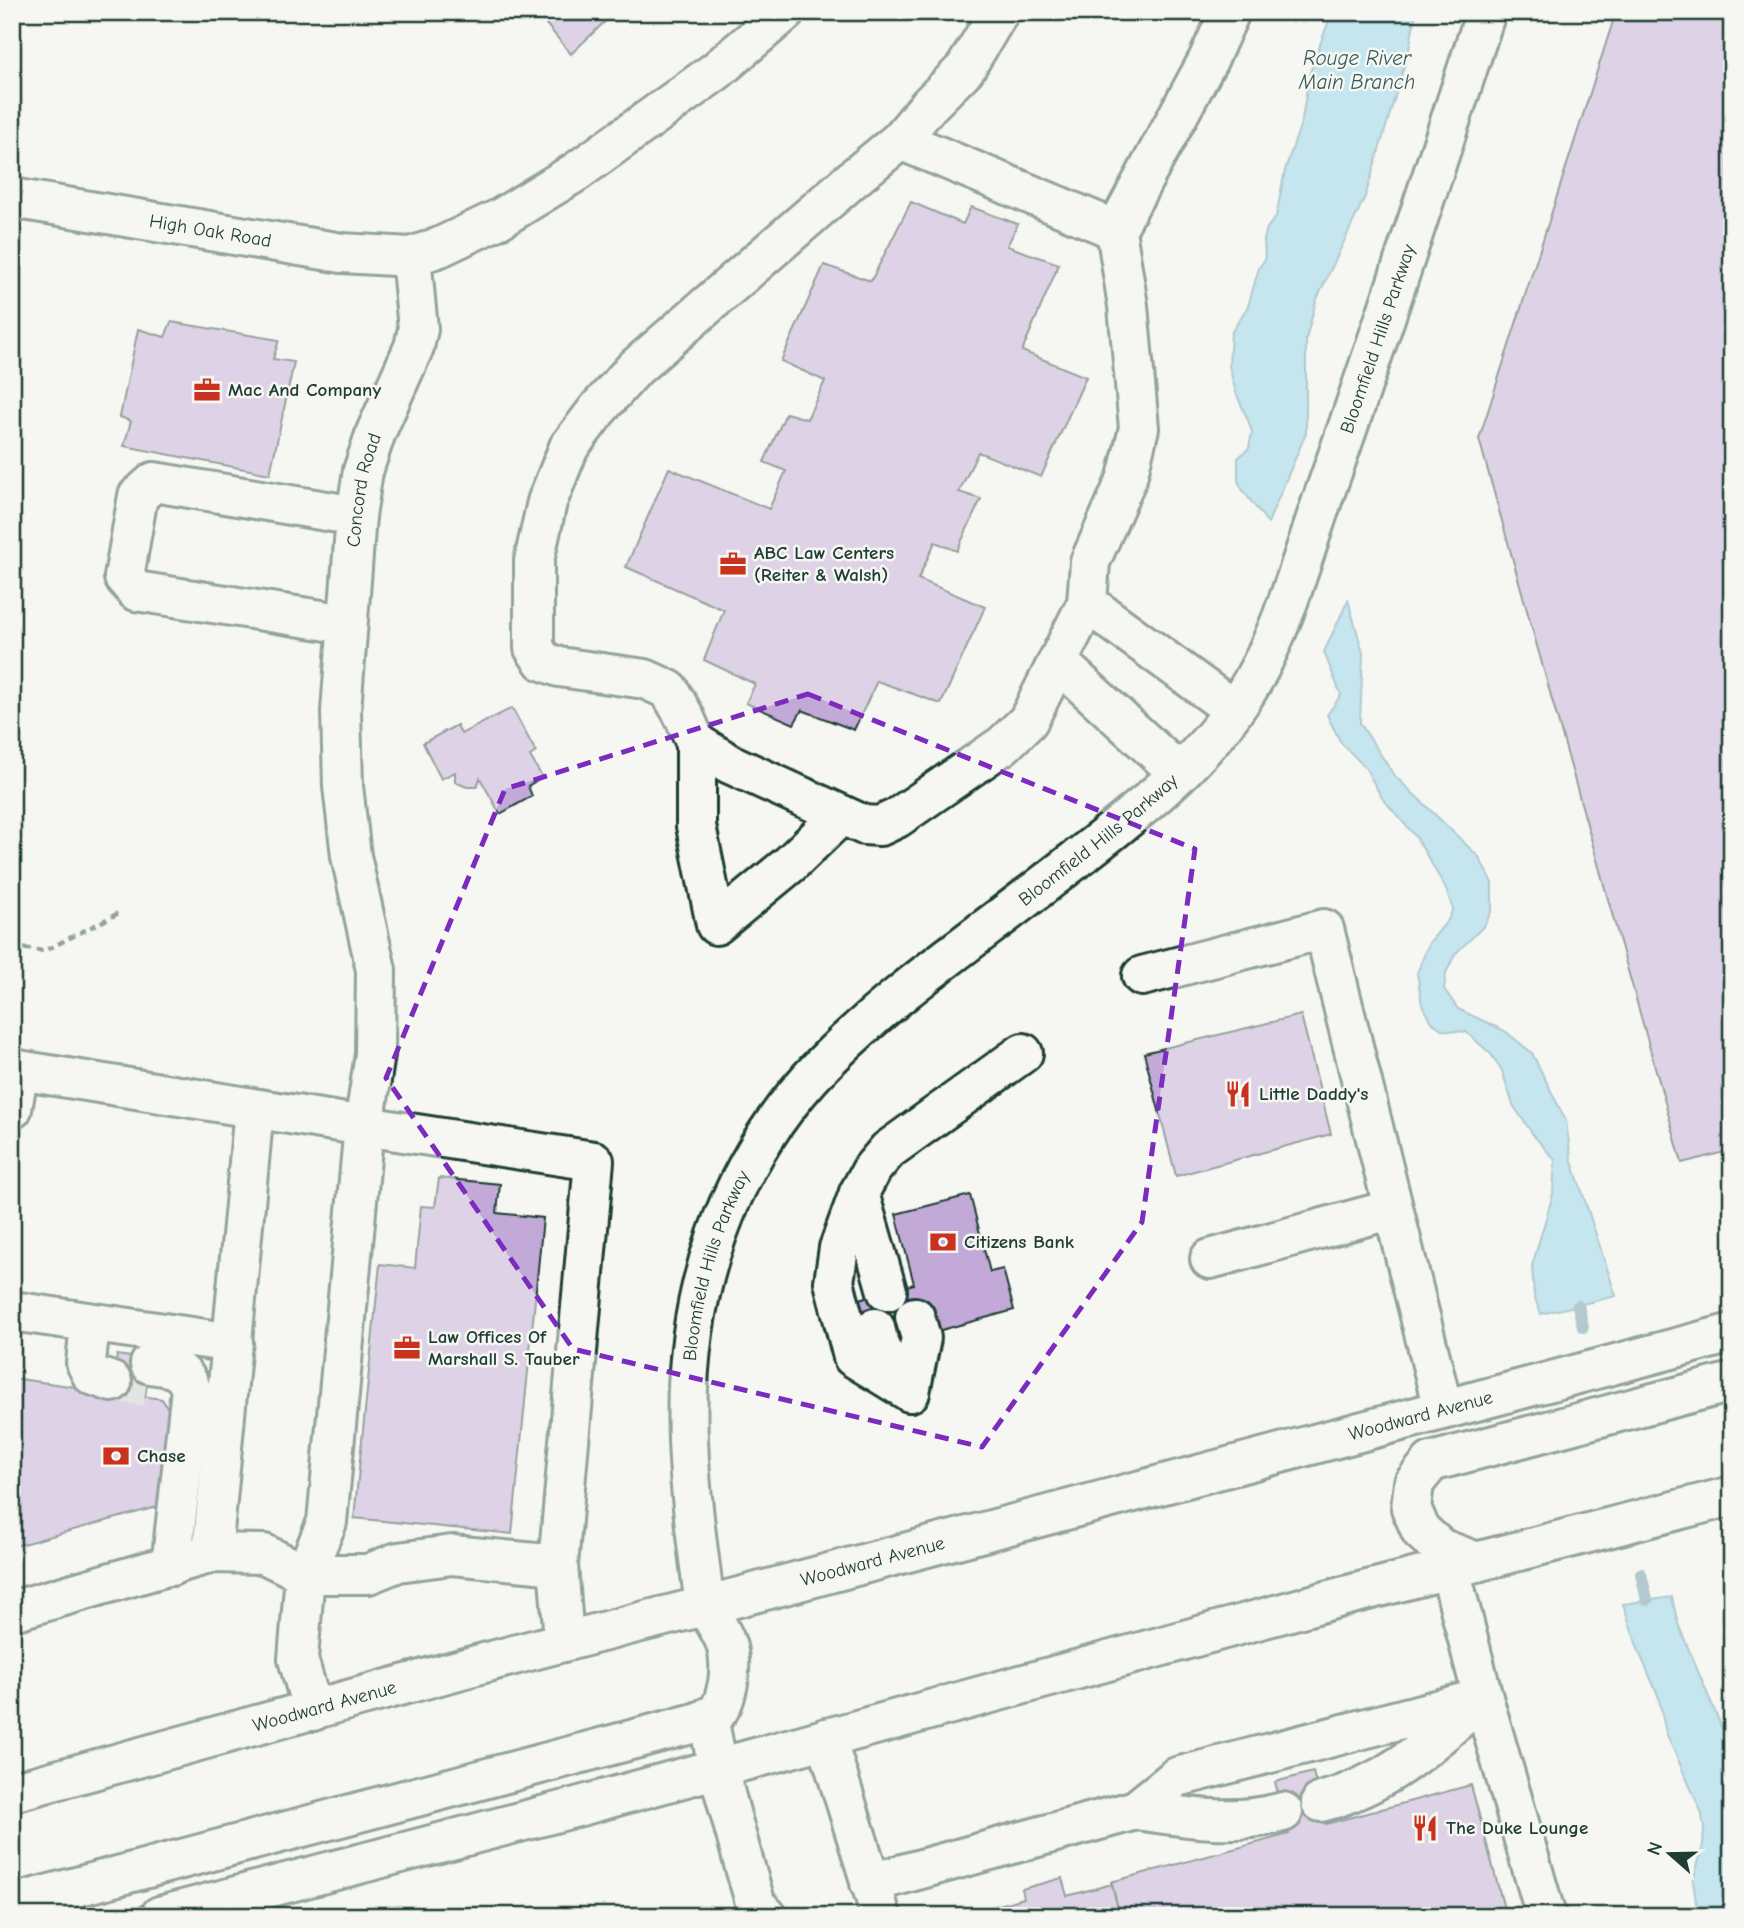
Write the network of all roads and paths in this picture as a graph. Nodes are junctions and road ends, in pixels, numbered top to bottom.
1 (785, 12) edge
2 (999, 12) edge
3 (1230, 12) edge
4 (1486, 12) edge
5 (901, 141) junction
6 (12, 198) edge
7 (1115, 230) junction
8 (411, 257) junction
9 (356, 516) junction
10 (1087, 603) junction
11 (346, 624) junction
12 (1059, 663) junction
13 (1234, 710) junction
14 (696, 743) junction
15 (1179, 773) junction
16 (841, 815) junction
17 (121, 912) dead end
18 (12, 947) edge
19 (1142, 976) dead end
20 (1023, 1053) dead end
21 (16, 1070) edge
22 (12, 1109) edge
23 (254, 1109) junction
24 (364, 1126) junction
25 (859, 1193) junction
26 (1393, 1209) junction
27 (1210, 1259) dead end
28 (12, 1311) edge
29 (1732, 1333) edge
30 (233, 1343) junction
31 (117, 1360) junction
32 (1732, 1382) edge
33 (1443, 1409) junction
34 (1732, 1496) edge
35 (212, 1553) junction
36 (558, 1565) junction
37 (1463, 1565) junction
38 (171, 1566) junction
39 (305, 1574) junction
40 (705, 1606) junction
41 (12, 1611) edge
42 (564, 1640) junction
43 (1483, 1698) junction
44 (313, 1711) junction
45 (708, 1717) junction
46 (826, 1738) junction
47 (718, 1768) junction
48 (12, 1792) edge
49 (1321, 1802) dead end
50 (1136, 1810) junction
51 (1283, 1812) dead end
52 (875, 1899) edge
53 (12, 1904) edge
54 (760, 1912) edge
55 (160, 1916) edge
56 (1546, 1916) edge

1 - 8 main road
2 - 5 main road
3 - 7 main road
4 - 13 main road, Bloomfield Hills Parkway
5 - 7 main road
5 - 14 main road
6 - 8 main road, High Oak Road
7 - 10 main road
8 - 9 main road, Concord Road
9 - 11 main road, Concord Road
9 - 11 main road
10 - 12 main road
10 - 13 main road
11 - 24 main road, Concord Road
12 - 15 main road
12 - 16 main road
13 - 15 main road, Bloomfield Hills Parkway
14 - 16 main road
14 - 16 main road
15 - 40 main road, Bloomfield Hills Parkway
17 - 18 path
19 - 26 main road
20 - 25 main road
21 - 22 main road
21 - 23 main road
23 - 24 main road
23 - 30 main road
24 - 36 main road
24 - 39 main road, Concord Road
25 - 25 main road
26 - 27 main road
26 - 33 main road
28 - 31 main road
29 - 33 main road, Woodward Avenue
30 - 31 main road
30 - 35 main road
31 - 38 main road
32 - 37 main road
33 - 40 main road, Woodward Avenue
34 - 37 main road
35 - 38 main road
35 - 39 main road
36 - 39 main road
36 - 42 main road
37 - 43 main road
37 - 46 main road
38 - 41 main road
39 - 44 main road, Concord Road
40 - 42 main road, Woodward Avenue
40 - 45 main road
42 - 44 main road, Woodward Avenue
43 - 49 main road
43 - 50 main road
43 - 56 main road
44 - 48 main road, Woodward Avenue
45 - 47 main road
45 - 53 main road
46 - 47 main road
46 - 52 main road
47 - 54 main road
47 - 55 main road
50 - 51 main road
50 - 52 main road

